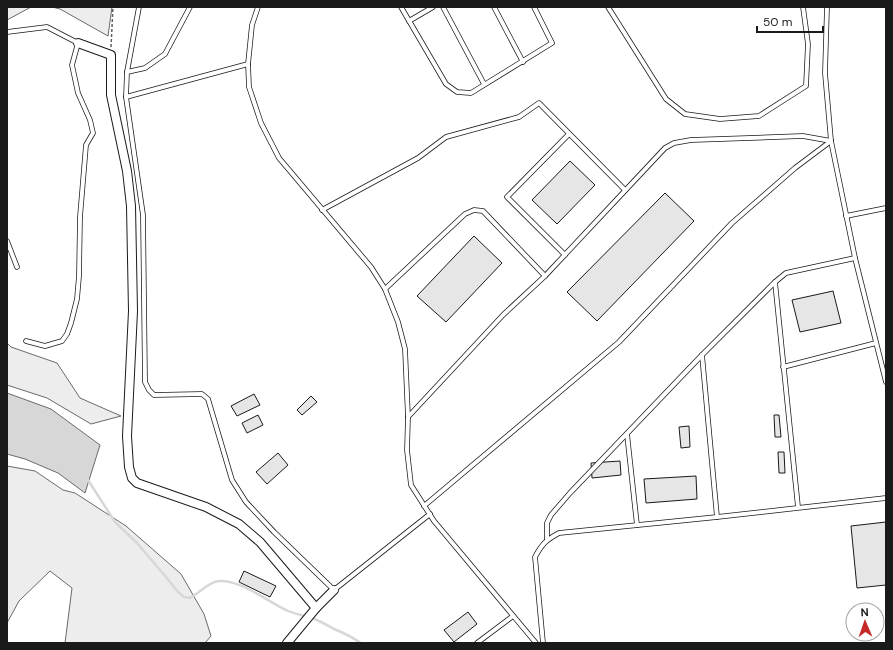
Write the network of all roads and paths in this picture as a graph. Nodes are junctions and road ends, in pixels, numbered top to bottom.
1 (113, 7) edge
2 (140, 7) edge
3 (190, 7) edge
4 (258, 7) edge
5 (401, 7) edge
6 (432, 7) edge
7 (443, 7) edge
8 (494, 7) edge
9 (534, 7) edge
10 (608, 7) edge
11 (803, 7) edge
12 (827, 7) edge
13 (409, 21) junction
14 (7, 32) edge
15 (78, 44) junction
16 (111, 56) junction
17 (523, 62) junction
18 (248, 64) junction
19 (128, 72) junction
20 (484, 84) junction
21 (126, 97) junction
22 (569, 134) junction
23 (831, 141) junction
24 (625, 190) junction
25 (886, 208) edge
26 (322, 210) junction
27 (846, 216) junction
28 (7, 241) edge
29 (564, 255) junction
30 (855, 258) junction
31 (17, 267) dead end
32 (545, 276) junction
33 (775, 282) junction
34 (385, 289) junction
35 (26, 341) dead end
36 (876, 343) junction
37 (702, 355) junction
38 (784, 366) junction
39 (886, 382) edge
40 (408, 417) junction
41 (627, 434) junction
42 (886, 498) edge
43 (424, 506) junction
44 (798, 507) junction
45 (430, 514) junction
46 (717, 517) junction
47 (637, 525) junction
48 (547, 539) junction
49 (334, 590) junction
50 (316, 608) junction
51 (513, 616) junction
52 (287, 643) edge
53 (477, 643) edge
54 (536, 643) edge
55 (543, 643) edge

1 - 16 path
2 - 19 lane
3 - 19 lane
4 - 18 lane
5 - 13 lane
6 - 13 lane
7 - 20 lane
8 - 17 lane
9 - 17 lane
10 - 11 lane
12 - 23 lane
13 - 20 lane
14 - 15 lane
15 - 16 street
15 - 35 lane
16 - 50 street
17 - 20 lane
18 - 21 lane
18 - 26 lane
19 - 21 lane
21 - 49 lane
22 - 24 lane
22 - 26 lane
22 - 29 lane
23 - 24 lane
23 - 27 lane
23 - 43 lane
24 - 29 lane
25 - 27 lane
26 - 34 lane
27 - 30 lane
28 - 31 lane
29 - 32 lane
30 - 33 lane
30 - 36 lane
32 - 34 lane
32 - 40 lane
33 - 37 lane
33 - 38 lane
34 - 40 lane
36 - 38 lane
36 - 39 lane
37 - 41 lane
37 - 46 lane
38 - 44 lane
40 - 43 lane
41 - 47 lane
41 - 48 lane
42 - 44 lane
43 - 45 lane
44 - 46 lane
45 - 49 lane
45 - 51 lane
46 - 47 lane
47 - 48 lane
48 - 55 lane
49 - 50 street
50 - 52 street
51 - 53 lane
51 - 54 lane

